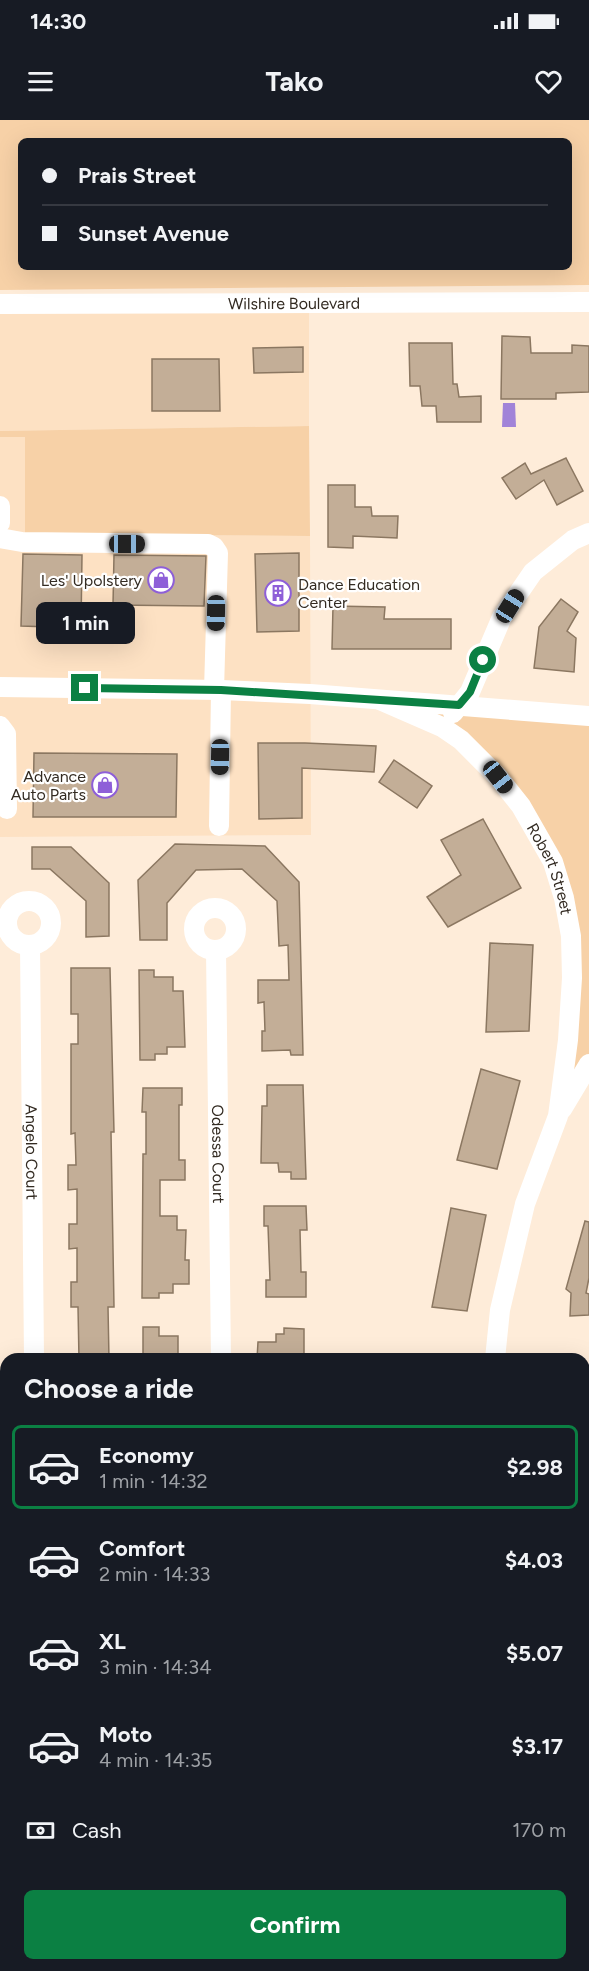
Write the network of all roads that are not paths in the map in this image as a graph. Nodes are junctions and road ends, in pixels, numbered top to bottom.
1 (589, 302) edge
2 (0, 304) edge
3 (0, 506) edge
4 (0, 523) edge
5 (589, 533) edge
6 (0, 538) edge
7 (0, 687) edge
8 (218, 690) junction
9 (380, 700) junction
10 (459, 705) junction
11 (589, 716) edge
12 (0, 726) edge
13 (442, 727) junction
14 (6, 809) dead end
15 (219, 826) dead end
16 (30, 945) dead end
17 (216, 950) dead end
18 (589, 1064) edge
19 (558, 1116) junction
20 (34, 1353) edge
21 (221, 1353) edge
22 (496, 1353) edge

1 - 2 street, Wilshire Boulevard
3 - 4 street
5 - 10 street
6 - 8 street
7 - 8 street
8 - 9 street
8 - 15 street
9 - 10 street
9 - 13 street, Robert Street
10 - 11 street
10 - 13 street
12 - 14 street
13 - 19 street, Robert Street
16 - 20 street, Angelo Court
17 - 21 street, Odessa Court
18 - 19 street, Robert Street
19 - 22 street, Robert Street

